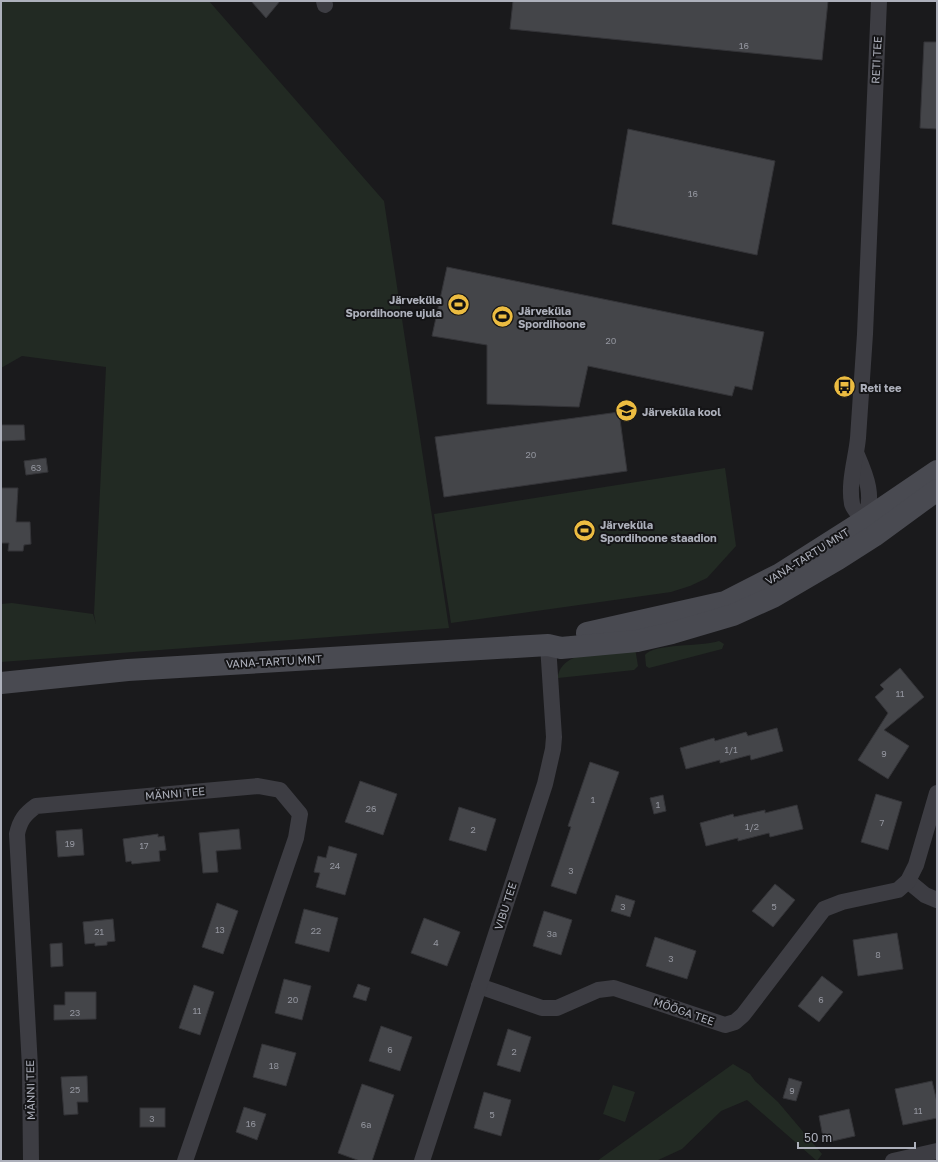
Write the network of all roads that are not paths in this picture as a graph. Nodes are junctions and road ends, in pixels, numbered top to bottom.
1 (879, 1) edge
2 (937, 471) edge
3 (937, 490) edge
4 (870, 528) junction
5 (548, 645) junction
6 (1, 683) edge
7 (937, 793) edge
8 (908, 880) junction
9 (937, 900) edge
10 (479, 986) junction
11 (937, 1151) edge
12 (31, 1161) edge
13 (185, 1161) edge
14 (422, 1161) edge
15 (893, 1161) edge

1 - 4 street, RETI TEE
2 - 4 street, VANA-TARTU MNT
3 - 4 street, VANA-TARTU MNT
4 - 5 street, VANA-TARTU MNT
5 - 6 street, VANA-TARTU MNT
5 - 10 street, VIBU TEE
7 - 8 street, MÕÕGA TEE
8 - 9 street
8 - 10 street, MÕÕGA TEE
10 - 14 street, VIBU TEE
11 - 15 street
12 - 13 street, MÄNNI TEE

